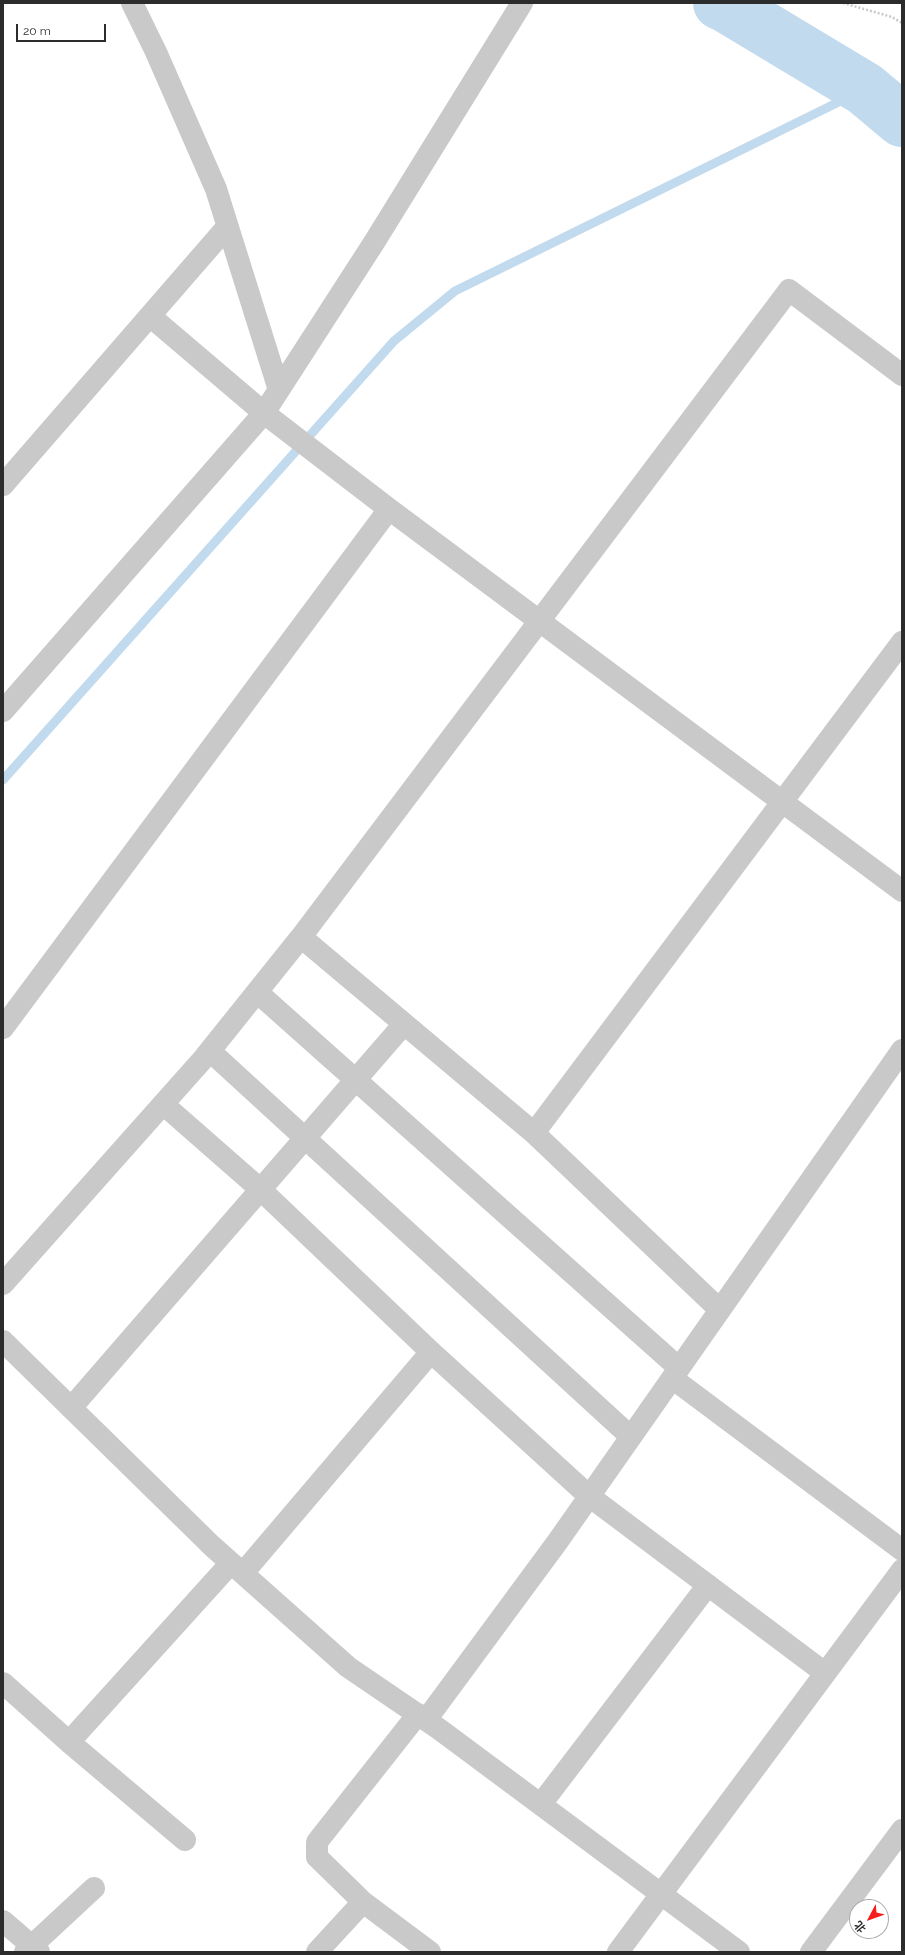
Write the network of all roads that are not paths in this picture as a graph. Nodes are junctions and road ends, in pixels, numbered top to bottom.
1 (132, 3) edge
2 (517, 11) edge
3 (227, 227) junction
4 (150, 316) junction
5 (902, 375) edge
6 (279, 390) junction
7 (270, 417) junction
8 (3, 485) edge
9 (389, 509) junction
10 (539, 621) junction
11 (902, 642) edge
12 (3, 711) edge
13 (783, 802) junction
14 (902, 891) edge
15 (301, 937) junction
16 (257, 992) junction
17 (404, 1024) junction
18 (3, 1028) edge
19 (902, 1050) edge
20 (210, 1052) junction
21 (355, 1080) junction
22 (163, 1104) junction
23 (534, 1134) junction
24 (304, 1138) junction
25 (260, 1189) junction
26 (3, 1284) edge
27 (720, 1310) junction
28 (3, 1341) edge
29 (431, 1352) junction
30 (675, 1373) junction
31 (71, 1408) junction
32 (631, 1437) junction
33 (590, 1496) junction
34 (902, 1550) edge
35 (237, 1568) junction
36 (902, 1570) edge
37 (708, 1585) junction
38 (825, 1673) junction
39 (3, 1683) edge
40 (422, 1717) junction
41 (69, 1742) junction
42 (541, 1804) junction
43 (902, 1830) edge
44 (185, 1840) dead end
45 (94, 1888) dead end
46 (661, 1894) junction
47 (363, 1902) junction
48 (3, 1921) edge
49 (32, 1950) edge
50 (317, 1952) edge
51 (430, 1952) edge
52 (618, 1952) edge
53 (739, 1952) edge
54 (811, 1952) edge

1 - 3 street
2 - 6 street
3 - 4 street
3 - 6 street
4 - 7 street
4 - 8 street
5 - 10 street
6 - 7 street
7 - 9 street
7 - 12 street
9 - 10 street
9 - 18 street
10 - 13 street
10 - 15 street
11 - 13 street
13 - 14 street
13 - 23 street
15 - 16 street
15 - 17 street
16 - 20 street
16 - 21 street
17 - 21 street
17 - 23 street
19 - 27 street
20 - 22 street
20 - 24 street
21 - 24 street
21 - 30 street
22 - 25 street
22 - 26 street
23 - 27 street
24 - 25 street
24 - 32 street
25 - 29 street
25 - 31 street
27 - 30 street
28 - 31 street
29 - 33 street
29 - 35 street
30 - 32 street
30 - 34 street
31 - 35 street
32 - 33 street
33 - 37 street
33 - 40 street
35 - 40 street
35 - 41 street
36 - 38 street
37 - 38 street
37 - 42 street
38 - 46 street
39 - 41 street
40 - 42 street
40 - 47 street
41 - 44 street
42 - 46 street
43 - 54 street
45 - 49 street
46 - 52 street
46 - 53 street
47 - 50 street
47 - 51 street
48 - 49 street

